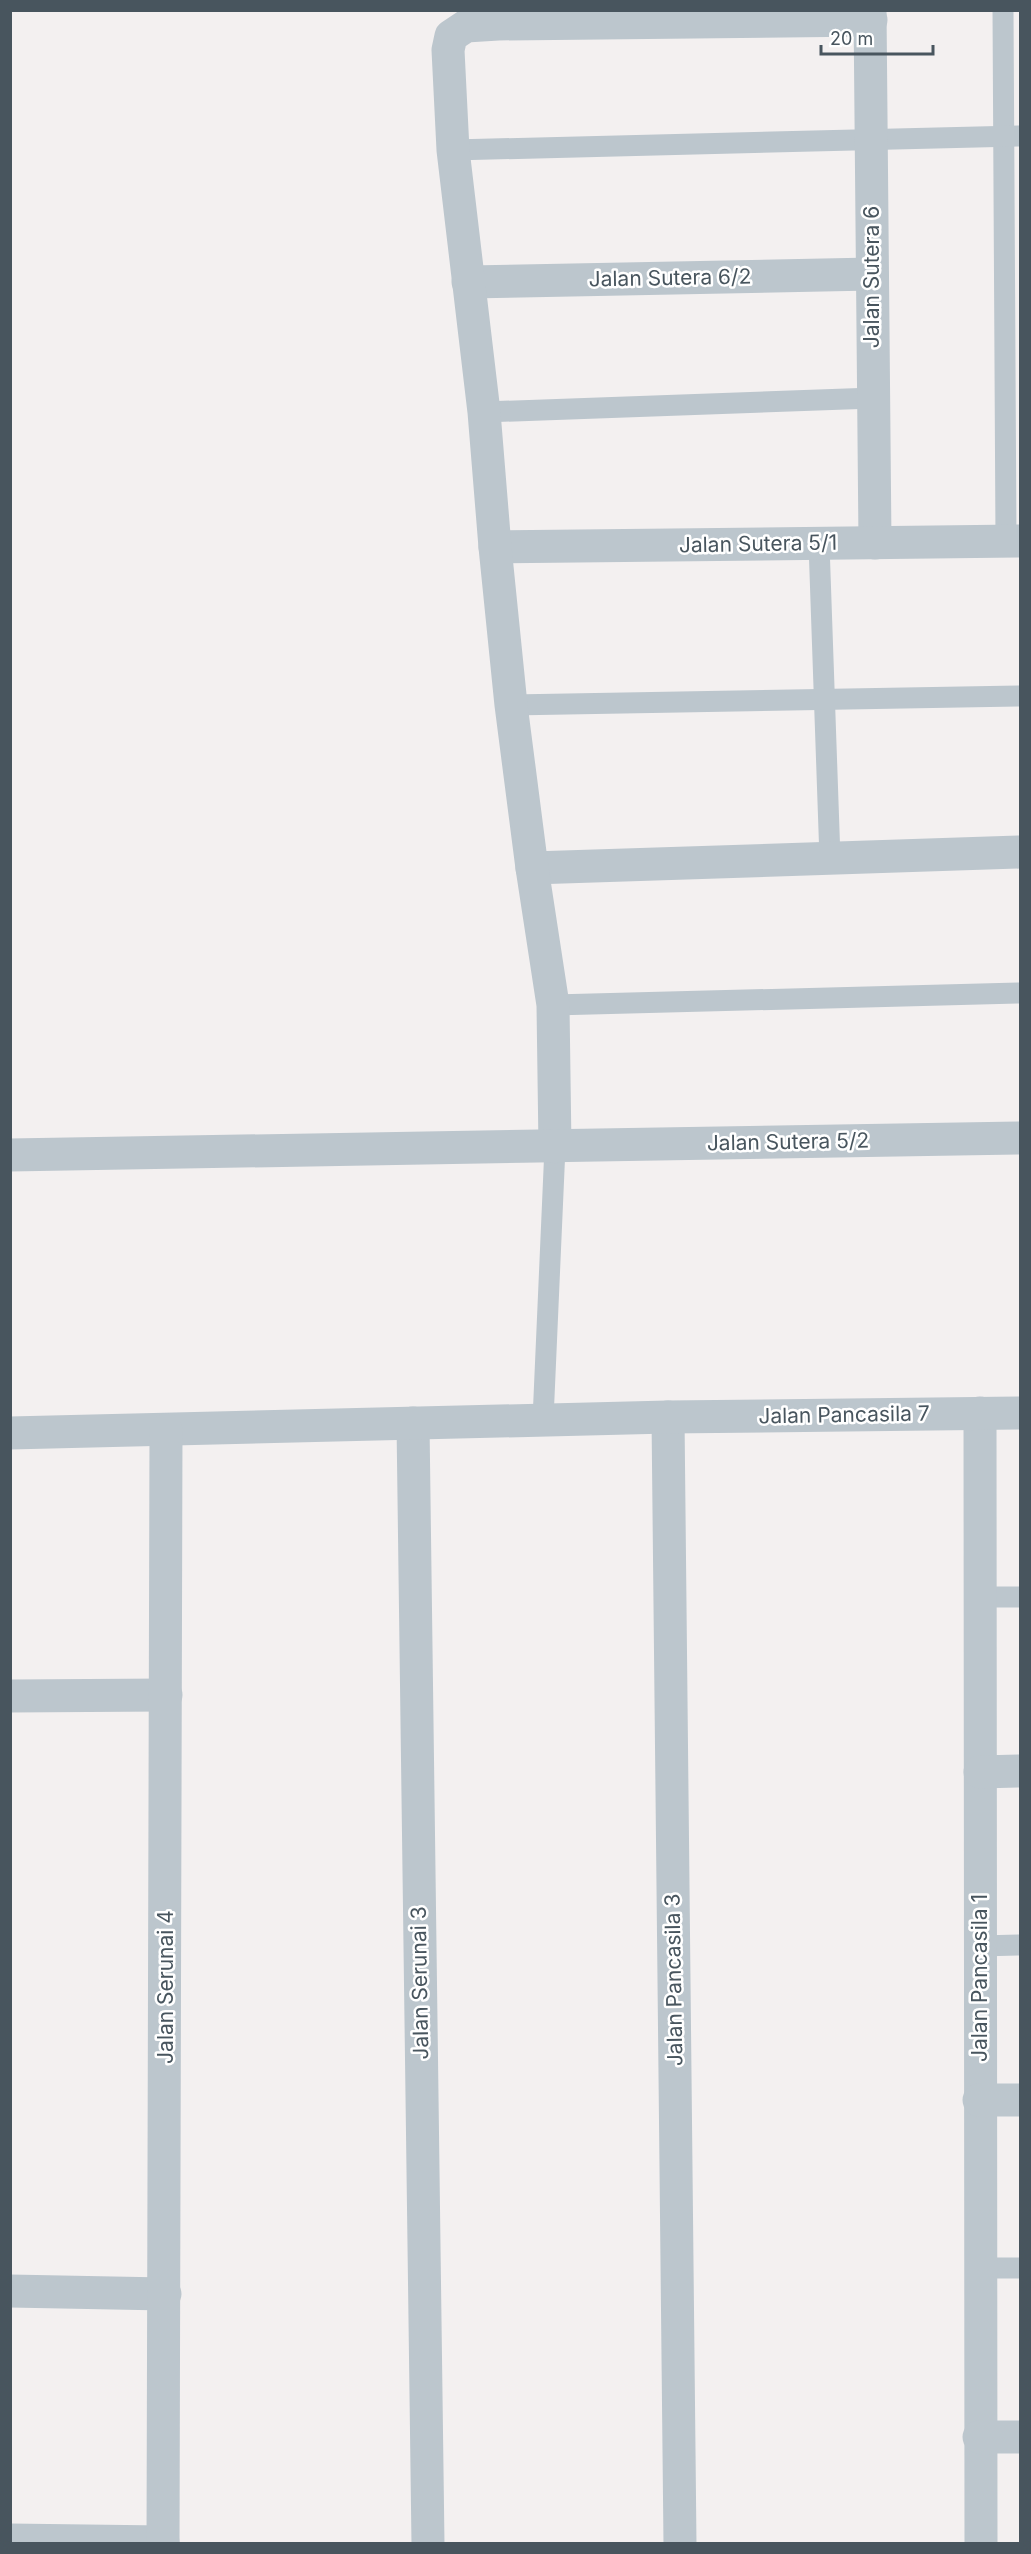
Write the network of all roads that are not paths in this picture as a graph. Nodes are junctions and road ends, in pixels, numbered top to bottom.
1 (1003, 10) edge
2 (871, 15) edge
3 (498, 17) edge
4 (1012, 136) edge
5 (872, 140) junction
6 (453, 150) junction
7 (872, 274) junction
8 (468, 282) junction
9 (874, 398) junction
10 (484, 412) junction
11 (1013, 541) edge
12 (875, 543) junction
13 (819, 544) junction
14 (495, 547) junction
15 (1020, 696) edge
16 (823, 699) junction
17 (512, 705) junction
18 (1020, 852) edge
19 (830, 859) junction
20 (532, 868) junction
21 (1020, 993) edge
22 (553, 1005) junction
23 (1020, 1138) edge
24 (555, 1147) junction
25 (10, 1155) edge
26 (980, 1413) junction
27 (1020, 1413) edge
28 (668, 1417) junction
29 (543, 1420) junction
30 (413, 1423) junction
31 (166, 1430) junction
32 (10, 1433) edge
33 (981, 1597) junction
34 (1020, 1597) edge
35 (166, 1695) junction
36 (10, 1696) edge
37 (1020, 1771) edge
38 (980, 1772) junction
39 (1020, 1945) edge
40 (980, 1946) junction
41 (980, 2100) junction
42 (1020, 2100) edge
43 (980, 2268) junction
44 (1020, 2268) edge
45 (10, 2291) edge
46 (165, 2294) junction
47 (979, 2437) junction
48 (1020, 2437) edge
49 (10, 2540) edge
50 (163, 2543) edge
51 (428, 2544) edge
52 (680, 2544) edge
53 (981, 2544) edge

1 - 4 lane
2 - 3 street
2 - 5 street, Jalan Sutera 6
3 - 6 street
4 - 5 lane
4 - 11 lane
5 - 6 lane
5 - 7 street, Jalan Sutera 6
6 - 8 street
7 - 8 street, Jalan Sutera 6/2
7 - 9 street, Jalan Sutera 6
8 - 10 street
9 - 10 lane
9 - 12 street, Jalan Sutera 6
10 - 14 street
11 - 12 street, Jalan Sutera 5/1
12 - 13 street, Jalan Sutera 5/1
13 - 14 street, Jalan Sutera 5/1
13 - 16 lane
14 - 17 street
15 - 16 lane
16 - 17 lane
16 - 19 lane
17 - 20 street
18 - 19 street
19 - 20 street
20 - 22 street
21 - 22 lane
22 - 24 street
23 - 24 street, Jalan Sutera 5/2
24 - 25 street, Jalan Sutera 5/2
24 - 29 lane
26 - 27 street, Jalan Pancasila 7
26 - 28 street, Jalan Pancasila 7
26 - 33 street, Jalan Pancasila 1
28 - 29 street, Jalan Pancasila 7
28 - 52 street, Jalan Pancasila 3
29 - 30 street, Jalan Pancasila 7
30 - 31 street, Jalan Pancasila 7
30 - 51 street, Jalan Serunai 3
31 - 32 street, Jalan Pancasila 7
31 - 35 street, Jalan Serunai 4
33 - 34 lane
33 - 38 street, Jalan Pancasila 1
35 - 36 street
35 - 46 street, Jalan Serunai 4
37 - 38 street
38 - 40 street, Jalan Pancasila 1
39 - 40 lane
40 - 41 street, Jalan Pancasila 1
41 - 42 street
41 - 43 street, Jalan Pancasila 1
43 - 44 lane
43 - 47 street, Jalan Pancasila 1
45 - 46 street
46 - 50 street, Jalan Serunai 4
47 - 48 street
47 - 53 street, Jalan Pancasila 1
49 - 50 street

